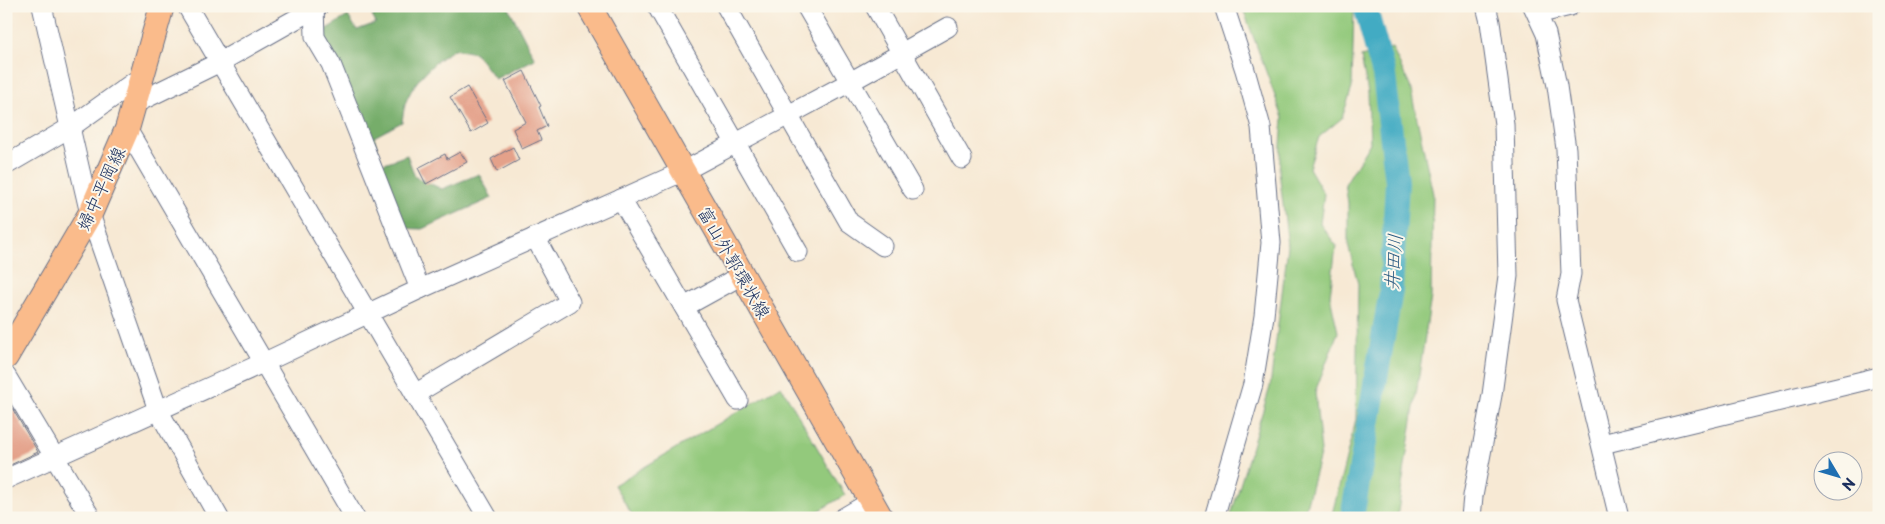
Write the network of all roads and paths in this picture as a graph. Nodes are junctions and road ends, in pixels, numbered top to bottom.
1 (42, 6) edge
2 (162, 6) edge
3 (186, 6) edge
4 (589, 6) edge
5 (657, 6) edge
6 (726, 6) edge
7 (806, 6) edge
8 (875, 6) edge
9 (1224, 6) edge
10 (1486, 6) edge
11 (1570, 6) edge
12 (316, 7) edge
13 (1535, 10) edge
14 (948, 27) dead end
15 (901, 53) junction
16 (220, 62) junction
17 (142, 77) junction
18 (850, 82) junction
19 (134, 104) junction
20 (789, 115) junction
21 (71, 127) junction
22 (127, 129) junction
23 (736, 143) junction
24 (962, 159) dead end
25 (6, 164) edge
26 (684, 171) junction
27 (913, 190) dead end
28 (621, 199) junction
29 (90, 214) junction
30 (535, 237) junction
31 (884, 246) dead end
32 (798, 252) dead end
33 (742, 275) junction
34 (420, 289) junction
35 (684, 307) junction
36 (368, 313) junction
37 (6, 356) edge
38 (264, 362) junction
39 (6, 376) edge
40 (1879, 377) edge
41 (415, 394) junction
42 (738, 400) dead end
43 (158, 410) junction
44 (1602, 444) junction
45 (55, 456) junction
46 (6, 479) edge
47 (877, 509) edge
48 (91, 518) edge
49 (220, 518) edge
50 (355, 518) edge
51 (488, 518) edge
52 (843, 518) edge
53 (1214, 518) edge
54 (1471, 518) edge
55 (1619, 518) edge

1 - 21 street
2 - 17 main road, 婦中平岡線
3 - 16 street
4 - 26 main road, 富山外郭環状線
5 - 23 street
6 - 20 street
7 - 18 street
8 - 15 street
9 - 53 street
10 - 54 street
11 - 13 street
12 - 16 street
12 - 34 street
13 - 44 street
14 - 15 street
15 - 18 street
15 - 24 street
16 - 19 street
16 - 36 street
17 - 19 main road, 婦中平岡線
17 - 21 street
18 - 20 street
18 - 27 street
19 - 22 main road, 婦中平岡線
20 - 23 street
20 - 31 street
21 - 25 street
21 - 29 street
22 - 29 main road, 婦中平岡線
22 - 38 street
23 - 26 street
23 - 32 street
26 - 28 street
26 - 33 main road, 富山外郭環状線
28 - 30 street
28 - 35 street
29 - 37 main road, 婦中平岡線
29 - 43 street
30 - 34 street
30 - 41 street
33 - 35 street
33 - 47 main road, 富山外郭環状線
34 - 36 street
35 - 42 street
36 - 38 street
36 - 41 street
38 - 43 street
38 - 50 street
39 - 45 street
40 - 44 street
41 - 51 street
43 - 45 street
43 - 49 street
44 - 55 street
45 - 46 street
45 - 48 street
47 - 52 street

